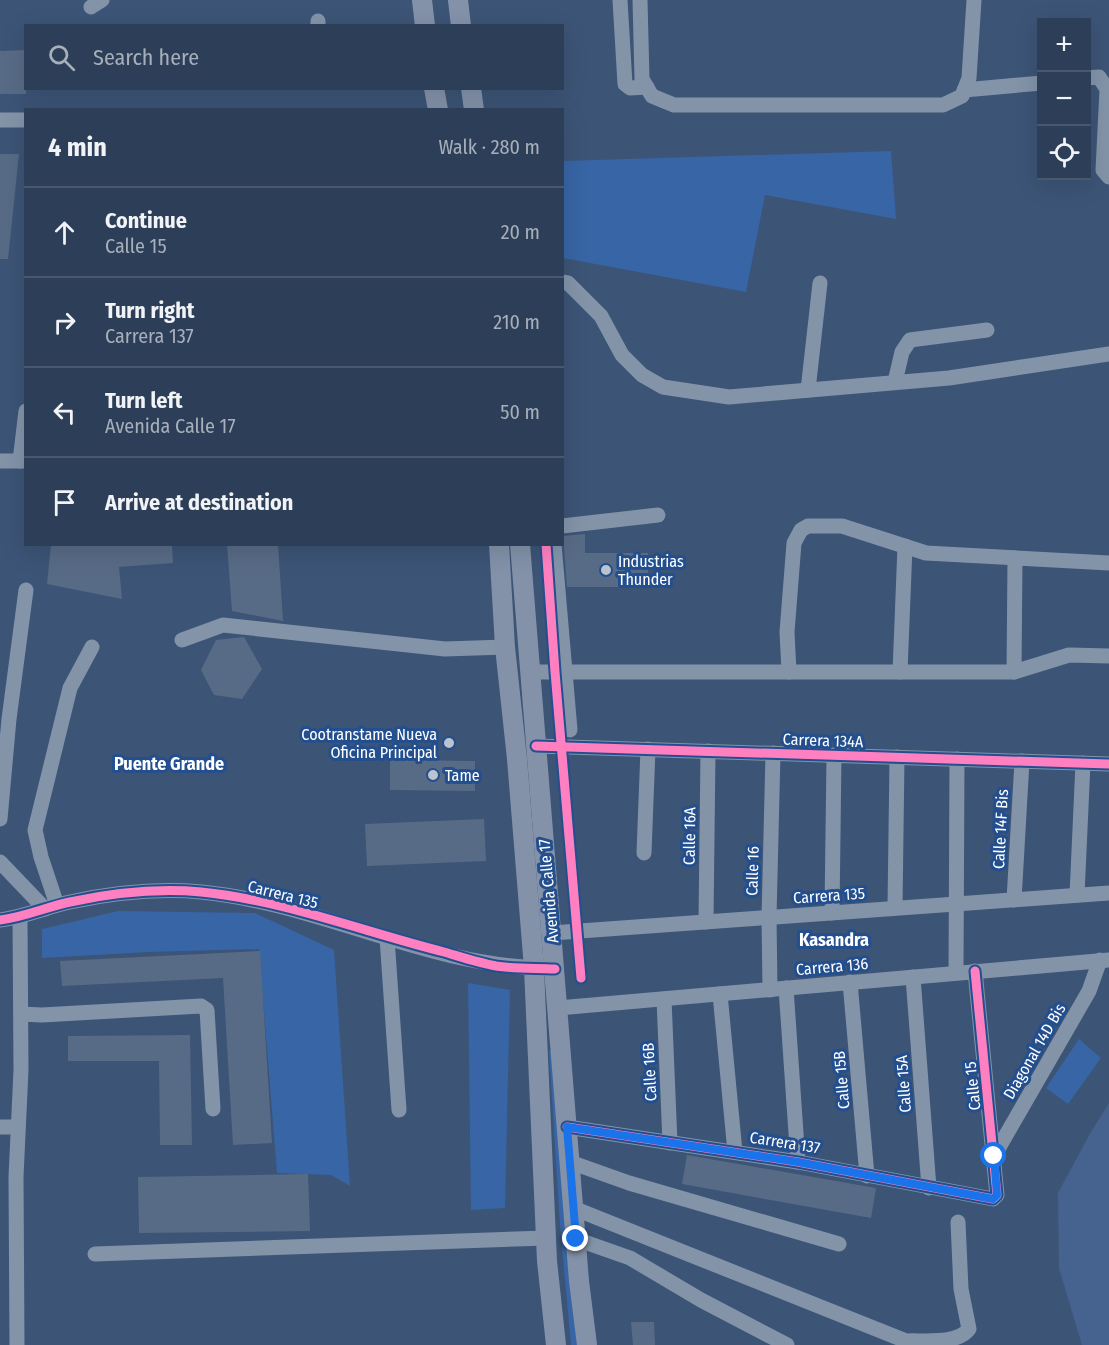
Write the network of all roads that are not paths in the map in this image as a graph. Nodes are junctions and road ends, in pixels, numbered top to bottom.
1 (422, 0) edge
2 (458, 0) edge
3 (620, 0) edge
4 (640, 0) edge
5 (974, 0) edge
6 (425, 24) edge
7 (461, 24) edge
8 (1091, 78) edge
9 (1037, 82) edge
10 (647, 87) junction
11 (434, 90) edge
12 (471, 90) edge
13 (964, 90) junction
14 (438, 108) edge
15 (474, 108) edge
16 (0, 120) edge
17 (24, 120) edge
18 (1109, 177) edge
19 (564, 282) edge
20 (820, 283) dead end
21 (987, 330) dead end
22 (1109, 354) edge
23 (895, 382) junction
24 (808, 390) junction
25 (24, 444) edge
26 (0, 461) edge
27 (23, 461) edge
28 (658, 515) dead end
29 (564, 526) edge
30 (499, 546) edge
31 (520, 546) edge
32 (554, 546) edge
33 (905, 546) junction
34 (1015, 558) junction
35 (1109, 563) edge
36 (26, 590) dead end
37 (182, 640) dead end
38 (92, 647) dead end
39 (505, 647) junction
40 (1109, 656) edge
41 (531, 672) junction
42 (565, 672) junction
43 (789, 672) junction
44 (900, 672) junction
45 (1014, 672) junction
46 (4, 719) edge
47 (570, 730) dead end
48 (536, 746) junction
49 (648, 749) junction
50 (708, 751) junction
51 (773, 753) junction
52 (834, 755) junction
53 (897, 757) junction
54 (957, 759) junction
55 (1022, 761) junction
56 (1083, 763) junction
57 (1109, 764) edge
58 (0, 819) edge
59 (644, 853) dead end
60 (0, 861) edge
61 (1109, 893) edge
62 (1077, 895) junction
63 (1014, 900) junction
64 (956, 904) junction
65 (51, 907) junction
66 (895, 908) junction
67 (832, 913) junction
68 (20, 917) junction
69 (769, 917) junction
70 (0, 920) edge
71 (706, 922) junction
72 (552, 933) junction
73 (387, 938) junction
74 (1104, 960) edge
75 (534, 968) junction
76 (555, 969) junction
77 (975, 971) junction
78 (956, 973) junction
79 (913, 977) junction
80 (850, 982) junction
81 (786, 988) junction
82 (770, 990) junction
83 (720, 994) junction
84 (664, 999) junction
85 (558, 1008) junction
86 (21, 1014) junction
87 (213, 1108) dead end
88 (399, 1110) dead end
89 (0, 1127) edge
90 (18, 1127) junction
91 (567, 1127) junction
92 (670, 1143) junction
93 (735, 1152) junction
94 (994, 1156) junction
95 (570, 1162) junction
96 (798, 1162) junction
97 (867, 1176) junction
98 (929, 1188) junction
99 (996, 1198) joint
100 (573, 1208) junction
101 (958, 1222) dead end
102 (546, 1238) junction
103 (576, 1239) junction
104 (839, 1244) dead end
105 (95, 1254) dead end
106 (17, 1345) edge
107 (556, 1345) edge
108 (587, 1345) edge
109 (786, 1345) edge

1 - 6 main road
2 - 7 main road
3 - 10 street
4 - 10 street
5 - 13 street
8 - 18 street
9 - 13 street
10 - 13 street
11 - 14 main road
12 - 15 main road
16 - 17 street
19 - 24 street
20 - 24 street
21 - 23 street
22 - 23 street
23 - 24 street
25 - 27 street
26 - 27 street
28 - 29 street
30 - 39 main road, Avenida Calle 17
31 - 41 main road, Avenida Calle 17
32 - 42 street
33 - 34 street
33 - 43 street
33 - 44 street
34 - 35 street
34 - 45 street
36 - 46 street
37 - 39 street
38 - 65 street
39 - 75 main road, Avenida Calle 17
40 - 45 street
41 - 42 street
41 - 48 main road, Avenida Calle 17
42 - 43 street
42 - 47 street
43 - 44 street
44 - 45 street
46 - 58 street
48 - 49 street, Carrera 134A
48 - 72 main road, Avenida Calle 17
49 - 50 street, Carrera 134A
49 - 59 street
50 - 51 street, Carrera 134A
50 - 71 street, Calle 16A
51 - 52 street, Carrera 134A
51 - 69 street, Calle 16
52 - 53 street, Carrera 134A
52 - 67 street
53 - 54 street, Carrera 134A
53 - 66 street
54 - 55 street, Carrera 134A
54 - 64 street
55 - 56 street, Carrera 134A
55 - 63 street, Calle 14F Bis
56 - 57 street, Carrera 134A
56 - 62 street
60 - 65 street
61 - 62 street, Carrera 135
62 - 63 street, Carrera 135
63 - 64 street, Carrera 135
64 - 66 street, Carrera 135
64 - 78 street
65 - 68 street, Carrera 135
65 - 73 street, Carrera 135
66 - 67 street, Carrera 135
67 - 69 street, Carrera 135
68 - 70 street, Carrera 135
68 - 86 street
69 - 71 street, Carrera 135
69 - 82 street, Calle 16
71 - 72 street, Carrera 135
72 - 76 main road, Avenida Calle 17
73 - 75 street, Carrera 135
73 - 88 street
74 - 77 street, Carrera 136
74 - 94 street, Diagonal 14D Bis
75 - 76 street, Carrera 135
75 - 102 main road, Avenida Calle 17
76 - 85 main road, Avenida Calle 17
77 - 78 street, Carrera 136
77 - 94 street, Calle 15
78 - 79 street, Carrera 136
79 - 80 street, Carrera 136
79 - 98 street, Calle 15A
80 - 81 street, Carrera 136
80 - 97 street, Calle 15B
81 - 82 street, Carrera 136
81 - 96 street
82 - 83 street, Carrera 136
83 - 84 street, Carrera 136
83 - 93 street
84 - 85 street, Carrera 136
84 - 92 street, Calle 16B
85 - 91 main road, Avenida Calle 17
86 - 87 street
86 - 90 street
89 - 90 street
90 - 106 street
91 - 92 street, Carrera 137
91 - 95 main road, Avenida Calle 17
92 - 93 street, Carrera 137
93 - 96 street, Carrera 137
94 - 99 street, Calle 15
95 - 100 main road, Avenida Calle 17
95 - 104 street
96 - 97 street, Carrera 137
97 - 98 street, Carrera 137
98 - 99 street, Carrera 137
100 - 101 street
100 - 103 main road, Avenida Calle 17
102 - 105 street
102 - 107 main road, Avenida Calle 17
103 - 108 main road, Avenida Calle 17
103 - 109 street

